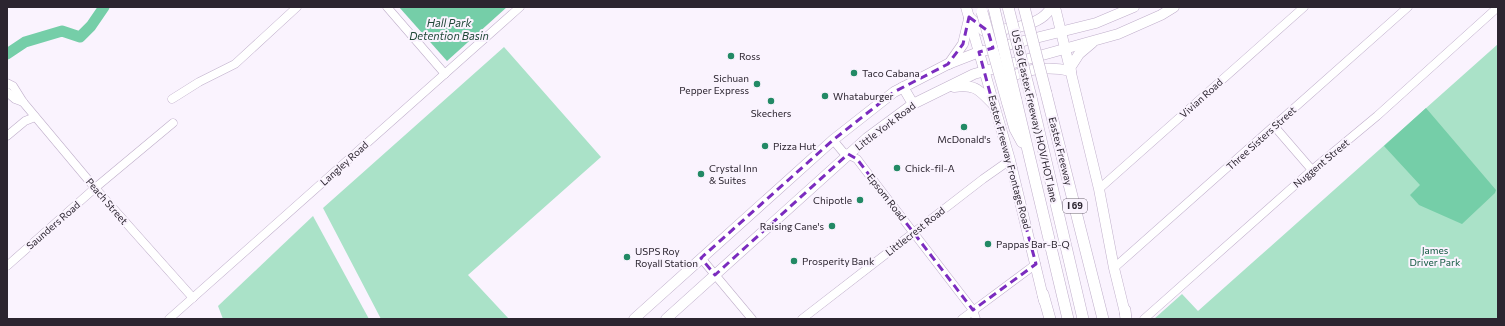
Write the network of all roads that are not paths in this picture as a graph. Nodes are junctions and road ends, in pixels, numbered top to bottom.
1 (297, 7) edge
2 (387, 7) edge
3 (520, 7) edge
4 (1008, 7) edge
5 (1024, 7) edge
6 (1051, 7) edge
7 (1055, 7) edge
8 (1134, 7) edge
9 (1174, 7) edge
10 (1304, 7) edge
11 (1408, 7) edge
12 (1498, 7) edge
13 (994, 8) edge
14 (982, 9) edge
15 (968, 12) edge
16 (1061, 32) junction
17 (1095, 40) junction
18 (1065, 48) junction
19 (979, 52) junction
20 (948, 64) junction
21 (1071, 70) junction
22 (984, 71) junction
23 (445, 74) junction
24 (7, 83) edge
25 (903, 87) junction
26 (944, 88) junction
27 (7, 92) edge
28 (172, 99) dead end
29 (1011, 100) junction
30 (993, 101) junction
31 (23, 102) junction
32 (913, 104) junction
33 (35, 117) junction
34 (173, 123) dead end
35 (1274, 126) junction
36 (7, 136) edge
37 (833, 140) junction
38 (848, 154) junction
39 (1010, 160) junction
40 (1312, 170) junction
41 (95, 188) junction
42 (1098, 189) junction
43 (914, 232) junction
44 (701, 258) junction
45 (1036, 264) junction
46 (7, 266) edge
47 (1114, 268) junction
48 (715, 275) junction
49 (1043, 294) joint
50 (193, 298) junction
51 (973, 310) junction
52 (1126, 316) edge
53 (169, 319) edge
54 (634, 319) edge
55 (666, 319) edge
56 (752, 319) edge
57 (802, 319) edge
58 (962, 319) edge
59 (976, 319) edge
60 (1049, 319) edge
61 (1068, 319) edge
62 (1083, 319) edge
63 (1103, 319) edge
64 (1144, 319) edge

1 - 28 street
2 - 23 street
3 - 23 street, Langley Road
4 - 62 highway, US 59 (Eastex Freeway) HOV/HOT lane / I 69, bridge
5 - 63 highway, Eastex Freeway / I 69, bridge
6 - 15 main road
7 - 16 main road
8 - 16 main road, Little York Road
9 - 17 main road, Little York Road
10 - 42 street, Vivian Road
11 - 35 street, Three Sisters Street
12 - 40 street, Nuggent Street
13 - 29 highway, bridge
14 - 29 highway, bridge
15 - 19 main road, Eastex Freeway Frontage Road
15 - 20 main road
16 - 18 main road
16 - 19 main road, Little York Road
17 - 18 main road, Little York Road
17 - 21 main road
18 - 21 main road
18 - 22 main road, Little York Road
19 - 20 main road, Little York Road
19 - 22 main road, Eastex Freeway Frontage Road
20 - 25 main road, Little York Road
21 - 30 main road
21 - 42 main road
22 - 26 main road, Little York Road
22 - 30 main road, Eastex Freeway Frontage Road
23 - 50 street, Langley Road
24 - 31 street, Peach Street
25 - 32 main road
25 - 37 main road, Little York Road
26 - 30 main road
26 - 32 main road, Little York Road
27 - 31 street, Peach Street
29 - 61 highway
30 - 39 main road, Eastex Freeway Frontage Road
31 - 33 street, Peach Street
32 - 38 main road, Little York Road
33 - 36 street
33 - 41 street, Peach Street
34 - 41 street, Saunders Road
35 - 40 street
35 - 47 street, Three Sisters Street
37 - 38 street, Epsom Road
37 - 44 main road, Little York Road
38 - 43 street, Epsom Road
38 - 48 main road, Little York Road
39 - 43 street, Littlecrest Road
39 - 45 main road, Eastex Freeway Frontage Road
40 - 64 street, Nuggent Street
41 - 46 street, Saunders Road
41 - 50 street, Peach Street
42 - 47 main road
43 - 51 street, Epsom Road
43 - 57 street, Littlecrest Road
44 - 48 street
44 - 54 main road, Little York Road
45 - 49 main road, Eastex Freeway Frontage Road
45 - 51 street
47 - 52 main road
48 - 55 main road, Little York Road
48 - 56 street
49 - 60 highway
50 - 53 street, Langley Road
51 - 58 street
51 - 59 street, Epsom Road

